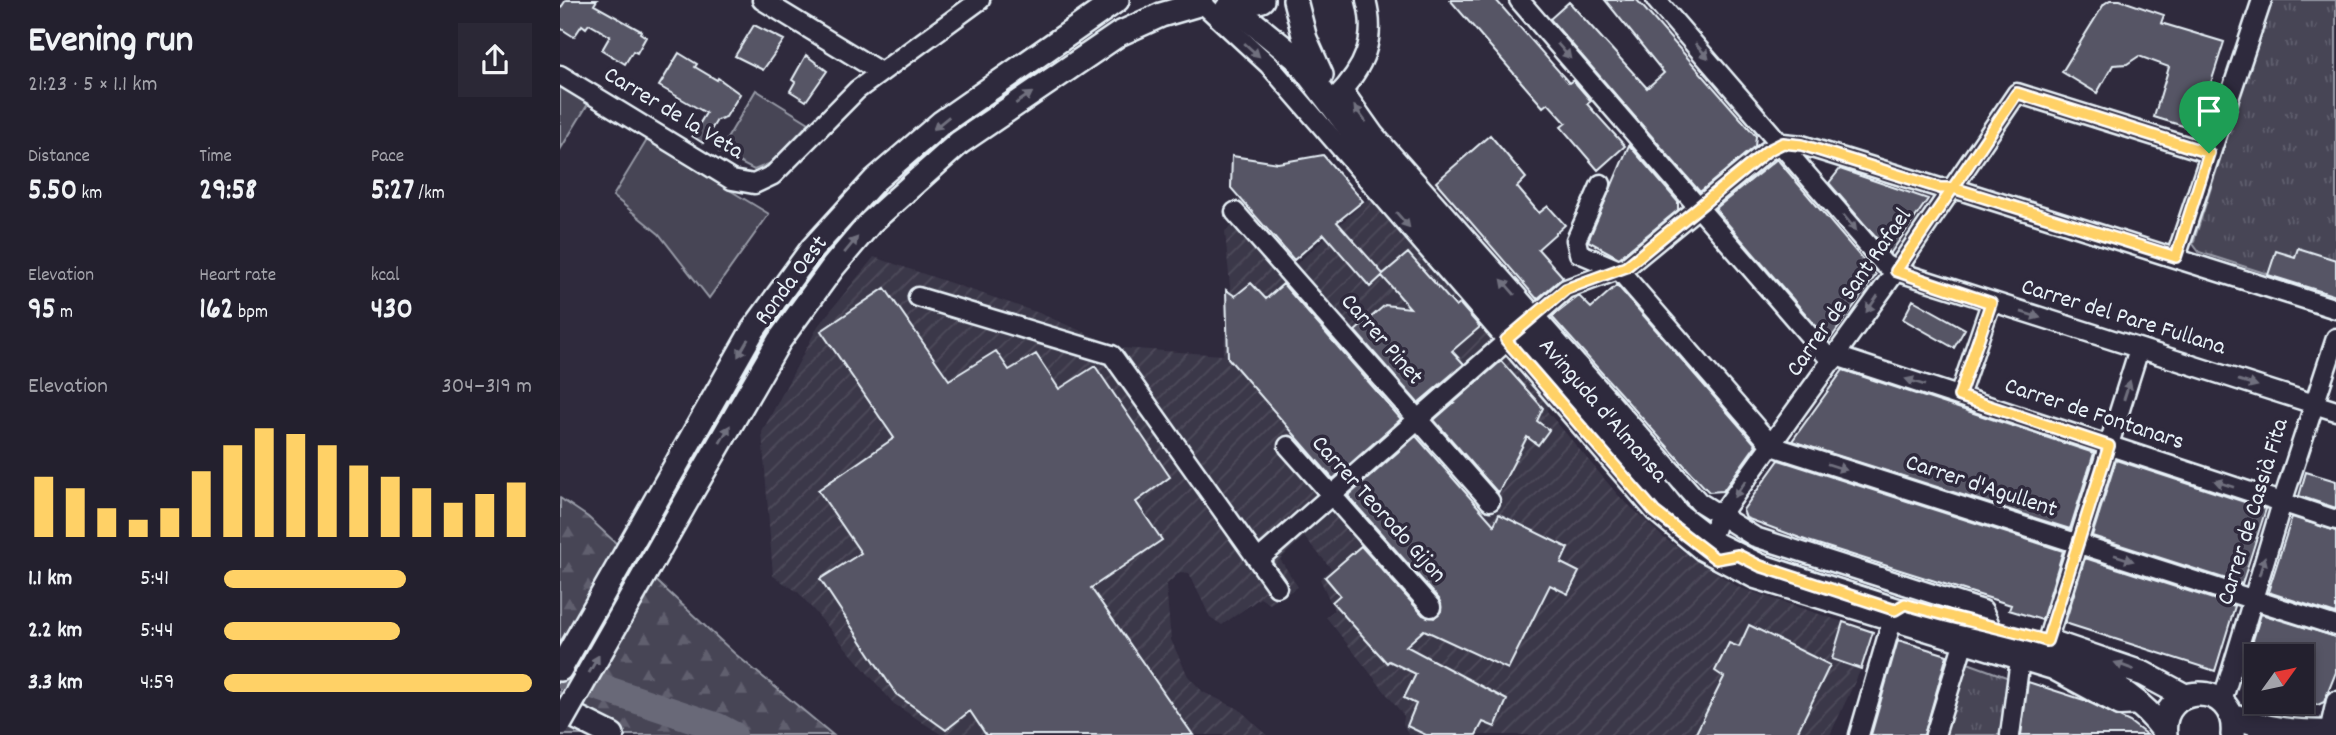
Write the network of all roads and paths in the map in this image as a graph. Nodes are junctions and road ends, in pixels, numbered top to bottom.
1 (762, 0) edge
2 (980, 0) edge
3 (1116, 0) edge
4 (1262, 0) edge
5 (1295, 0) edge
6 (1519, 0) edge
7 (1656, 0) edge
8 (2262, 0) edge
9 (1200, 1) edge
10 (1367, 1) edge
11 (1236, 9) junction
12 (880, 72) junction
13 (560, 75) edge
14 (1337, 99) junction
15 (1783, 143) junction
16 (2209, 153) junction
17 (1601, 184) dead end
18 (1953, 188) junction
19 (1699, 208) junction
20 (1235, 212) dead end
21 (2176, 257) junction
22 (1619, 270) junction
23 (1896, 271) junction
24 (918, 297) dead end
25 (1991, 303) junction
26 (2336, 309) edge
27 (1520, 328) junction
28 (2336, 338) edge
29 (2140, 349) junction
30 (1834, 359) junction
31 (1959, 396) junction
32 (2314, 404) junction
33 (2336, 411) edge
34 (1418, 419) junction
35 (1288, 446) dead end
36 (1772, 446) junction
37 (2109, 446) junction
38 (1625, 459) junction
39 (1331, 495) junction
40 (1490, 500) dead end
41 (2282, 503) junction
42 (2336, 520) edge
43 (1717, 521) junction
44 (2076, 542) junction
45 (1259, 559) junction
46 (1732, 563) junction
47 (1277, 587) dead end
48 (2252, 599) junction
49 (1431, 607) dead end
50 (1893, 616) junction
51 (1983, 622) junction
52 (2336, 626) edge
53 (2047, 641) junction
54 (1963, 644) junction
55 (2021, 655) junction
56 (560, 669) edge
57 (2185, 696) junction
58 (2142, 705) junction
59 (560, 709) edge
60 (2229, 717) edge
61 (2334, 720) edge
62 (560, 723) edge
63 (2165, 733) edge
64 (612, 735) edge
65 (1859, 735) edge
66 (1935, 735) edge
67 (2010, 735) edge

1 - 12 street
2 - 12 street
3 -> 56 street, Ronda Oest
4 - 11 street
5 - 14 street, Avinguda d'Almansa
6 -> 19 street
7 -> 15 street
8 - 16 street
9 - 11 street
9 -> 27 street, Avinguda d'Almansa
62 -> 9 street, Ronda Oest, bridge
10 - 14 street
11 - 14 street, Avinguda d'Almansa
12 - 13 street, Carrer de la Veta
14 - 27 street, Avinguda d'Almansa
15 - 18 street
15 - 19 street
15 -> 23 street
16 - 18 street, Carrer de Sant Rafael
16 - 21 street
17 - 22 street
18 - 21 street
18 - 23 street, Carrer de Sant Rafael
19 - 22 street
19 - 30 street
20 - 34 street, Carrer Pinet
21 - 26 street
22 - 27 street
22 - 36 street
23 - 25 street, Carrer del Pare Fullana
23 -> 30 street, Carrer de Sant Rafael
24 - 45 street
25 -> 29 street, Carrer del Pare Fullana
25 - 31 street
27 - 34 street
27 - 38 street, Avinguda d'Almansa
27 - 43 street, Avinguda d'Almansa
28 - 32 street, Carrer de Cassià Fita
29 -> 32 street, Carrer del Pare Fullana
37 -> 29 street
31 -> 30 street, Carrer de Fontanars
30 - 36 street, Carrer de Sant Rafael
31 - 37 street, Carrer de Fontanars
32 - 33 street, Carrer del Pare Fullana
32 - 41 street, Carrer de Cassià Fita
34 - 39 street
34 - 40 street, Carrer Pinet
35 - 39 street, Carrer Teorodo Gijon
36 -> 43 street, Carrer de Sant Rafael
36 -> 44 street, Carrer d'Agullent
41 -> 37 street, Carrer de Fontanars
37 - 44 street
38 - 43 street, Avinguda d'Almansa
38 - 46 street, Avinguda d'Almansa
39 - 45 street
39 - 49 street, Carrer Teorodo Gijon
41 - 42 street, Carrer de Fontanars
48 -> 41 street, Carrer de Cassià Fita
43 - 46 street
43 - 51 street, Avinguda d'Almansa
44 -> 48 street, Carrer d'Agullent
44 - 53 street
45 - 47 street
46 - 50 street, Avinguda d'Almansa
48 - 52 street, Carrer d'Agullent
48 - 60 street, Carrer de Cassià Fita
50 - 51 street
50 - 54 street, Avinguda d'Almansa
50 - 55 street, Avinguda d'Almansa
50 - 65 street
51 - 53 street, Avinguda d'Almansa
57 -> 53 street, Avinguda d'Almansa
54 - 55 street, Avinguda d'Almansa
54 - 66 street
55 - 58 street, Avinguda d'Almansa
55 - 58 street, Avinguda d'Almansa
55 - 67 street
57 - 60 street
57 - 63 street
58 - 63 street, Avinguda d'Almansa
59 - 64 street
60 - 61 street

